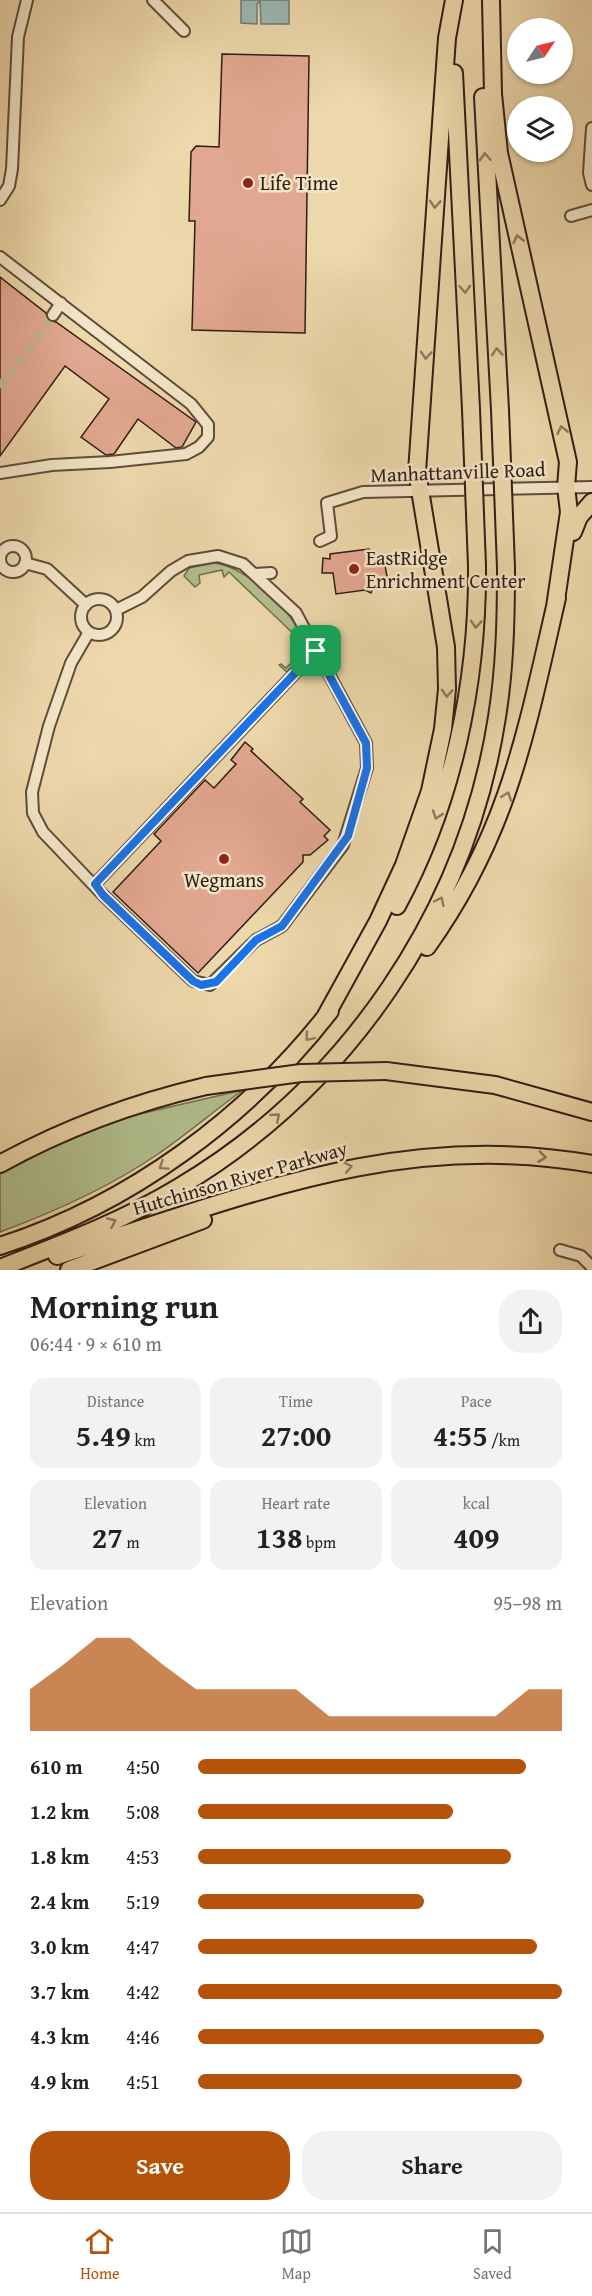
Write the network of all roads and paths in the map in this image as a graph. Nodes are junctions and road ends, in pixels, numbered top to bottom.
1 (27, 0) edge
2 (456, 0) edge
3 (485, 0) edge
4 (491, 0) edge
5 (155, 1) edge
6 (184, 32) dead end
7 (592, 128) edge
8 (592, 185) edge
9 (0, 200) edge
10 (592, 210) edge
11 (571, 216) dead end
12 (0, 257) edge
13 (61, 303) junction
14 (53, 315) tunnel mouth
15 (0, 473) edge
16 (566, 487) junction
17 (592, 487) edge
18 (419, 490) junction
19 (592, 502) edge
20 (320, 541) dead end
21 (2, 549) edge
22 (25, 563) junction
23 (3, 572) edge
24 (271, 573) dead end
25 (255, 574) junction
26 (86, 605) junction
27 (555, 607) junction
28 (116, 610) junction
29 (89, 632) junction
30 (316, 651) junction
31 (95, 884) junction
32 (324, 1019) junction
33 (365, 1022) junction
34 (592, 1110) edge
35 (566, 1160) junction
36 (0, 1164) edge
37 (592, 1164) edge
38 (592, 1169) edge
39 (291, 1182) junction
40 (0, 1246) edge
41 (560, 1250) dead end
42 (592, 1267) edge
43 (0, 1268) edge
44 (13, 1270) edge
45 (69, 1270) edge

1 - 9 street
2 -> 18 highway
2 -> 32 highway, bridge
33 -> 3 highway, bridge
16 -> 4 highway
5 - 6 street
7 - 8 street
10 - 11 street
12 - 13 street
13 - 14 street
13 - 15 street
16 - 17 street, Manhattanville Road
16 - 18 street, Manhattanville Road
16 - 27 highway
18 - 20 street, Manhattanville Road
18 -> 32 highway
19 - 27 highway
21 - 22 street
21 - 23 street
22 - 23 street
22 - 26 street
24 - 25 street
25 - 28 street
25 - 30 street
26 - 28 street
26 - 29 street
33 -> 27 highway
28 - 29 street
29 - 31 street
30 - 31 street
30 - 31 street
32 -> 40 highway
43 -> 33 highway
34 - 36 highway, bridge
35 - 37 highway, Hutchinson River Parkway
35 - 38 highway
39 -> 35 highway, Hutchinson River Parkway
39 - 44 highway, Hutchinson River Parkway
39 - 45 highway
41 - 42 street

